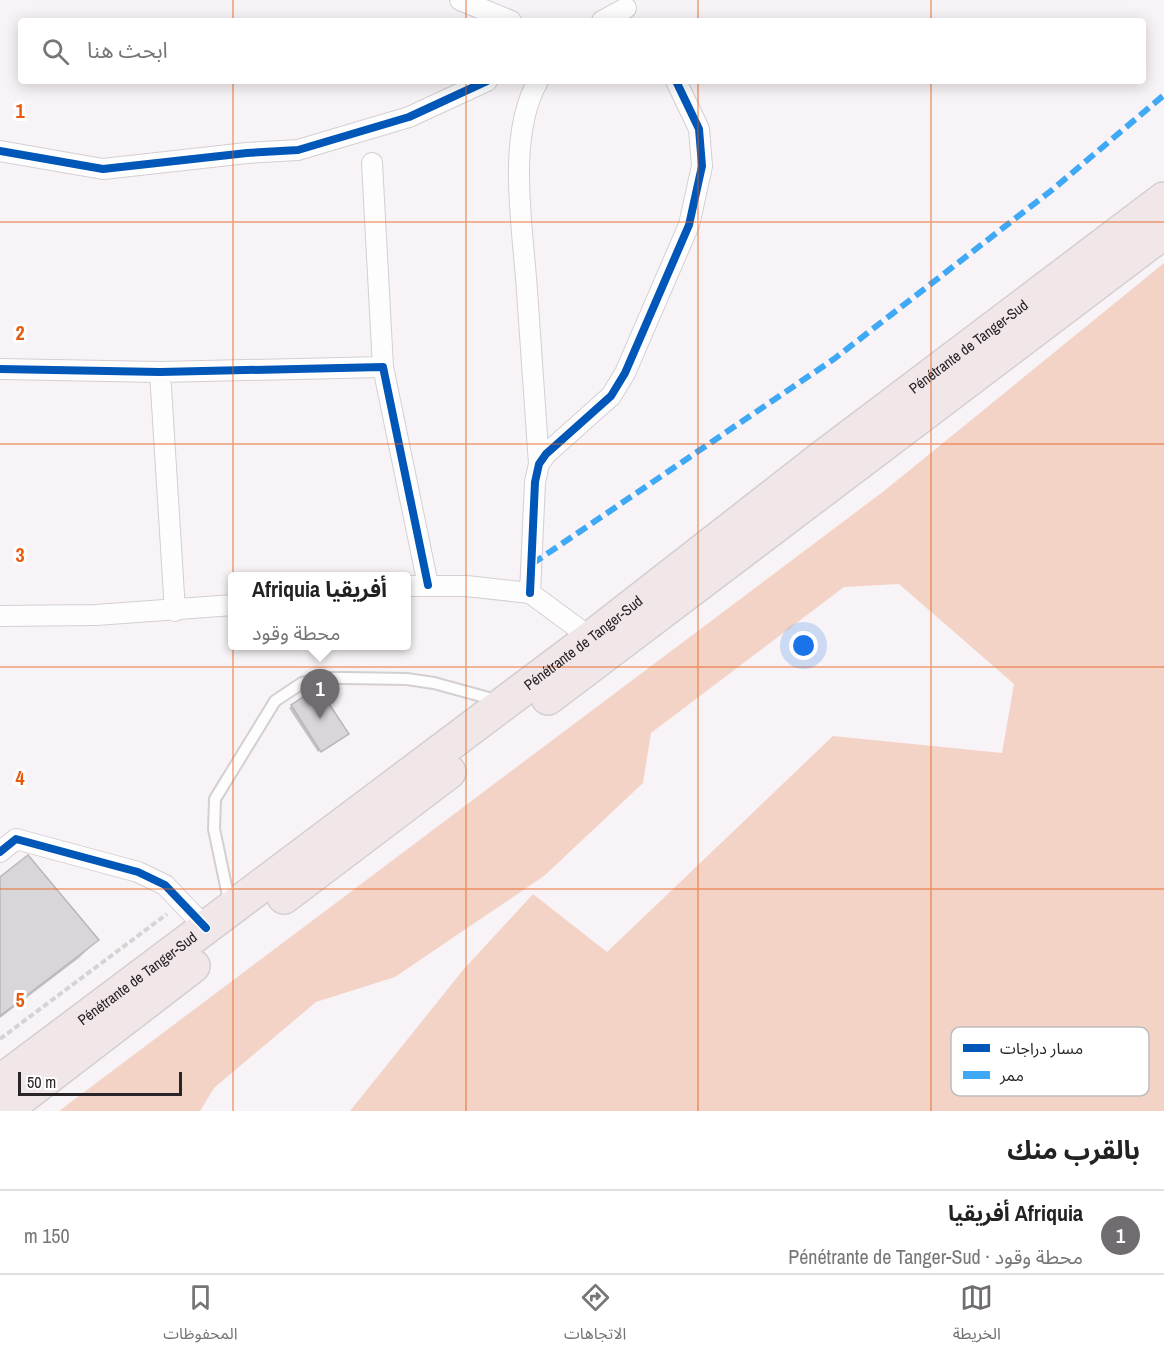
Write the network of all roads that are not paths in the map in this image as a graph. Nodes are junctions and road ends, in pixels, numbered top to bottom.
1 (460, 0) edge
2 (628, 10) edge
3 (504, 18) edge
4 (609, 18) edge
5 (480, 84) edge
6 (536, 84) edge
7 (677, 84) edge
8 (0, 151) edge
9 (372, 163) dead end
10 (1164, 200) edge
11 (1164, 232) edge
12 (383, 367) junction
13 (0, 369) edge
14 (160, 372) junction
15 (539, 464) junction
16 (428, 585) junction
17 (411, 586) edge
18 (530, 593) junction
19 (228, 605) edge
20 (175, 610) junction
21 (0, 616) edge
22 (591, 638) junction
23 (505, 703) junction
24 (0, 852) edge
25 (218, 918) junction
26 (0, 1082) edge
27 (4, 1111) edge

1 - 3 street
2 - 4 street
5 - 8 street
6 - 15 street
7 - 15 street
9 - 12 street
10 - 22 highway, Pénétrante de Tanger-Sud
11 - 27 highway, Pénétrante de Tanger-Sud
12 - 14 street
12 - 16 street
13 - 14 street
14 - 20 street
15 - 18 street
16 - 17 street
16 - 18 street
18 - 22 street
19 - 20 street
20 - 21 street
22 - 23 highway, Pénétrante de Tanger-Sud
23 - 25 highway, Pénétrante de Tanger-Sud
23 - 25 lane
24 - 25 street
25 - 26 highway, Pénétrante de Tanger-Sud

